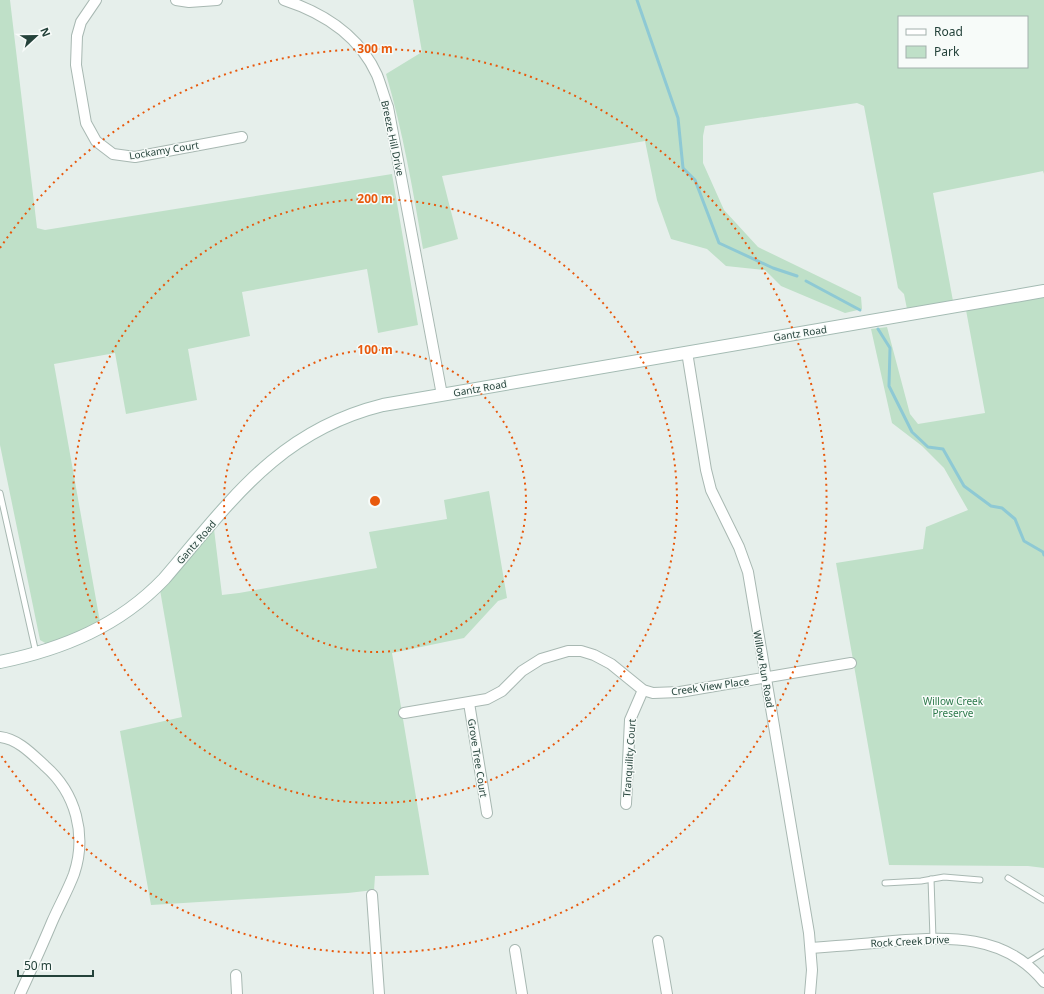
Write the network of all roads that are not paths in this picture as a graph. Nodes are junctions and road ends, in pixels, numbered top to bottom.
1 (96, 0) edge
2 (176, 0) edge
3 (217, 0) edge
4 (284, 0) edge
5 (309, 4) edge
6 (242, 137) dead end
7 (1044, 291) edge
8 (687, 352) junction
9 (442, 395) junction
10 (0, 493) edge
11 (36, 654) junction
12 (0, 662) edge
13 (851, 663) dead end
14 (765, 677) junction
15 (643, 690) junction
16 (469, 703) junction
17 (404, 713) dead end
18 (0, 737) edge
19 (626, 804) dead end
20 (487, 814) dead end
21 (1008, 878) dead end
22 (931, 879) junction
23 (980, 880) dead end
24 (885, 883) dead end
25 (372, 895) dead end
26 (1044, 900) edge
27 (933, 938) junction
28 (658, 941) dead end
29 (811, 948) junction
30 (515, 950) dead end
31 (1044, 952) edge
32 (1025, 964) junction
33 (236, 975) dead end
34 (1043, 979) edge
35 (20, 994) edge
36 (237, 994) edge
37 (379, 994) edge
38 (522, 994) edge
39 (667, 994) edge
40 (810, 994) edge

1 - 6 street, Lockamy Court
2 - 3 street
4 - 5 street, Breeze Hill Drive
5 - 9 street, Breeze Hill Drive
7 - 8 main road, Gantz Road
8 - 9 main road, Gantz Road
8 - 14 street, Willow Run Road
9 - 11 main road, Gantz Road
10 - 11 lane
11 - 12 main road, Gantz Road
13 - 14 street, Creek View Place
14 - 15 street, Creek View Place
14 - 29 street, Willow Run Road
15 - 16 street
15 - 19 street, Tranquility Court
16 - 17 street
16 - 20 street, Grove Tree Court
18 - 35 street
21 - 26 lane
22 - 23 lane
22 - 24 lane
22 - 27 lane
25 - 37 street
27 - 29 street, Rock Creek Drive
27 - 32 street, Rock Creek Drive
28 - 39 street
29 - 40 street, Willow Run Road
30 - 38 street
31 - 32 lane
32 - 34 street, Rock Creek Drive
33 - 36 street

